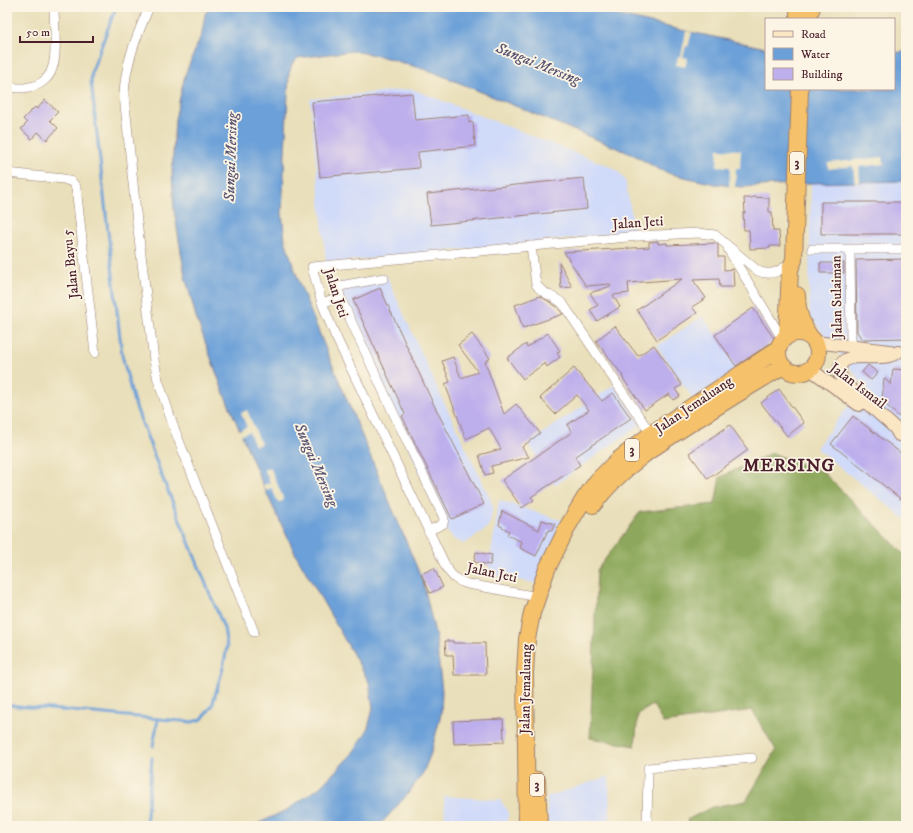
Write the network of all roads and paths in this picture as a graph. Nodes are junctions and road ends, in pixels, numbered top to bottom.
1 (54, 7) edge
2 (149, 7) edge
3 (11, 87) edge
4 (800, 90) edge
5 (7, 173) edge
6 (723, 240) junction
7 (531, 246) junction
8 (812, 248) dead end
9 (850, 249) junction
10 (906, 249) edge
11 (794, 260) junction
12 (384, 278) dead end
13 (340, 296) junction
14 (322, 303) junction
15 (812, 339) junction
16 (783, 342) junction
17 (851, 346) junction
18 (902, 352) edge
19 (95, 353) dead end
20 (783, 366) junction
21 (810, 369) junction
22 (651, 434) junction
23 (903, 438) edge
24 (428, 531) junction
25 (538, 597) junction
26 (254, 632) dead end
27 (752, 758) dead end
28 (527, 826) edge
29 (539, 826) edge
30 (647, 826) edge

1 - 3 street
2 - 26 street
4 - 11 highway, 3
5 - 19 street, Jalan Bayu 5
6 - 7 street, Jalan Jeti
6 - 11 street
6 - 16 street
7 - 14 street, Jalan Jeti
7 - 22 street
8 - 9 street, Jalan Sulaiman
9 - 10 street, Jalan Sulaiman
9 - 17 street, Jalan Sulaiman
11 - 15 highway, 3
11 - 16 highway, 3
12 - 13 street
13 - 14 street
13 - 24 street
14 - 24 street, Jalan Jeti
15 - 16 highway
15 - 17 street
15 - 21 highway, 3
16 - 20 highway, 3
16 - 22 highway, Jalan Jemaluang / 3
17 - 18 street
18 - 23 street
20 - 21 highway
20 - 29 highway, Jalan Jemaluang / 3
21 - 23 street, Jalan Ismail
22 - 25 highway, Jalan Jemaluang / 3
24 - 25 street, Jalan Jeti
25 - 28 highway, Jalan Jemaluang / 3
27 - 30 street

